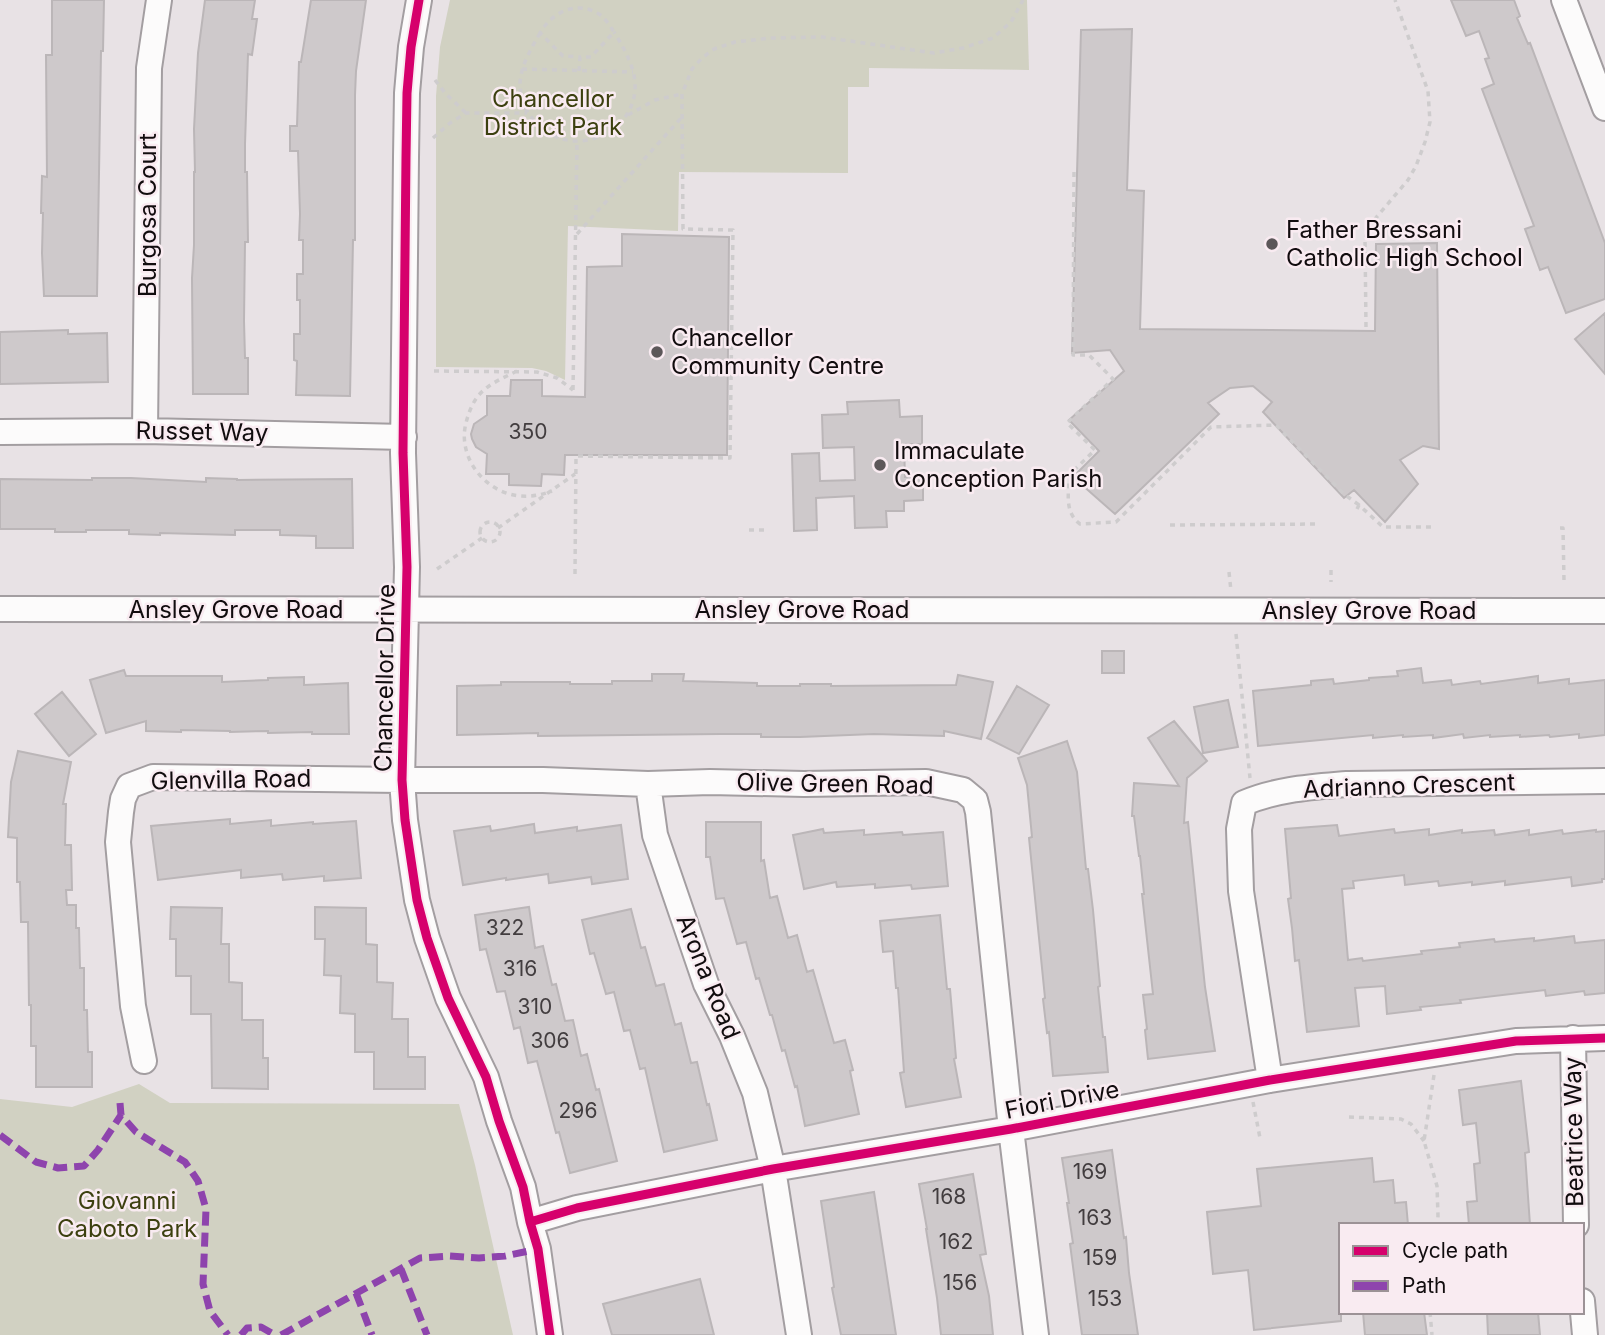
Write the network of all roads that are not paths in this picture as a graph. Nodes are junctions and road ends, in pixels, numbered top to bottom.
1 (159, 0) edge
2 (419, 0) edge
3 (1564, 0) edge
4 (1605, 108) edge
5 (145, 431) junction
6 (0, 432) edge
7 (404, 437) junction
8 (0, 610) edge
9 (405, 610) junction
10 (1605, 611) edge
11 (402, 780) junction
12 (1605, 781) edge
13 (648, 784) junction
14 (1573, 1038) junction
15 (1605, 1038) edge
16 (144, 1061) dead end
17 (1260, 1082) junction
18 (1011, 1129) junction
19 (773, 1169) junction
20 (530, 1222) junction
21 (1576, 1223) edge
22 (1583, 1314) edge
23 (550, 1335) edge
24 (799, 1335) edge
25 (1036, 1335) edge
26 (1585, 1335) edge

1 - 5 street, Burgosa Court
2 - 7 street, Chancellor Drive
3 - 4 street
5 - 6 street, Russet Way
5 - 7 street, Russet Way
7 - 9 street, Chancellor Drive
8 - 9 street, Ansley Grove Road
9 - 10 street, Ansley Grove Road
9 - 11 street, Chancellor Drive
11 - 13 street, Olive Green Road
11 - 16 street, Glenvilla Road
11 - 20 street, Chancellor Drive
12 - 17 street, Adrianno Crescent
13 - 18 street, Olive Green Road
13 - 19 street, Arona Road
14 - 15 street, Fiori Drive
14 - 17 street, Fiori Drive
14 - 21 street, Beatrice Way
17 - 18 street, Fiori Drive
18 - 19 street, Fiori Drive
18 - 25 street
19 - 20 street, Fiori Drive
19 - 24 street, Arona Road
20 - 23 street, Chancellor Drive
22 - 26 street

